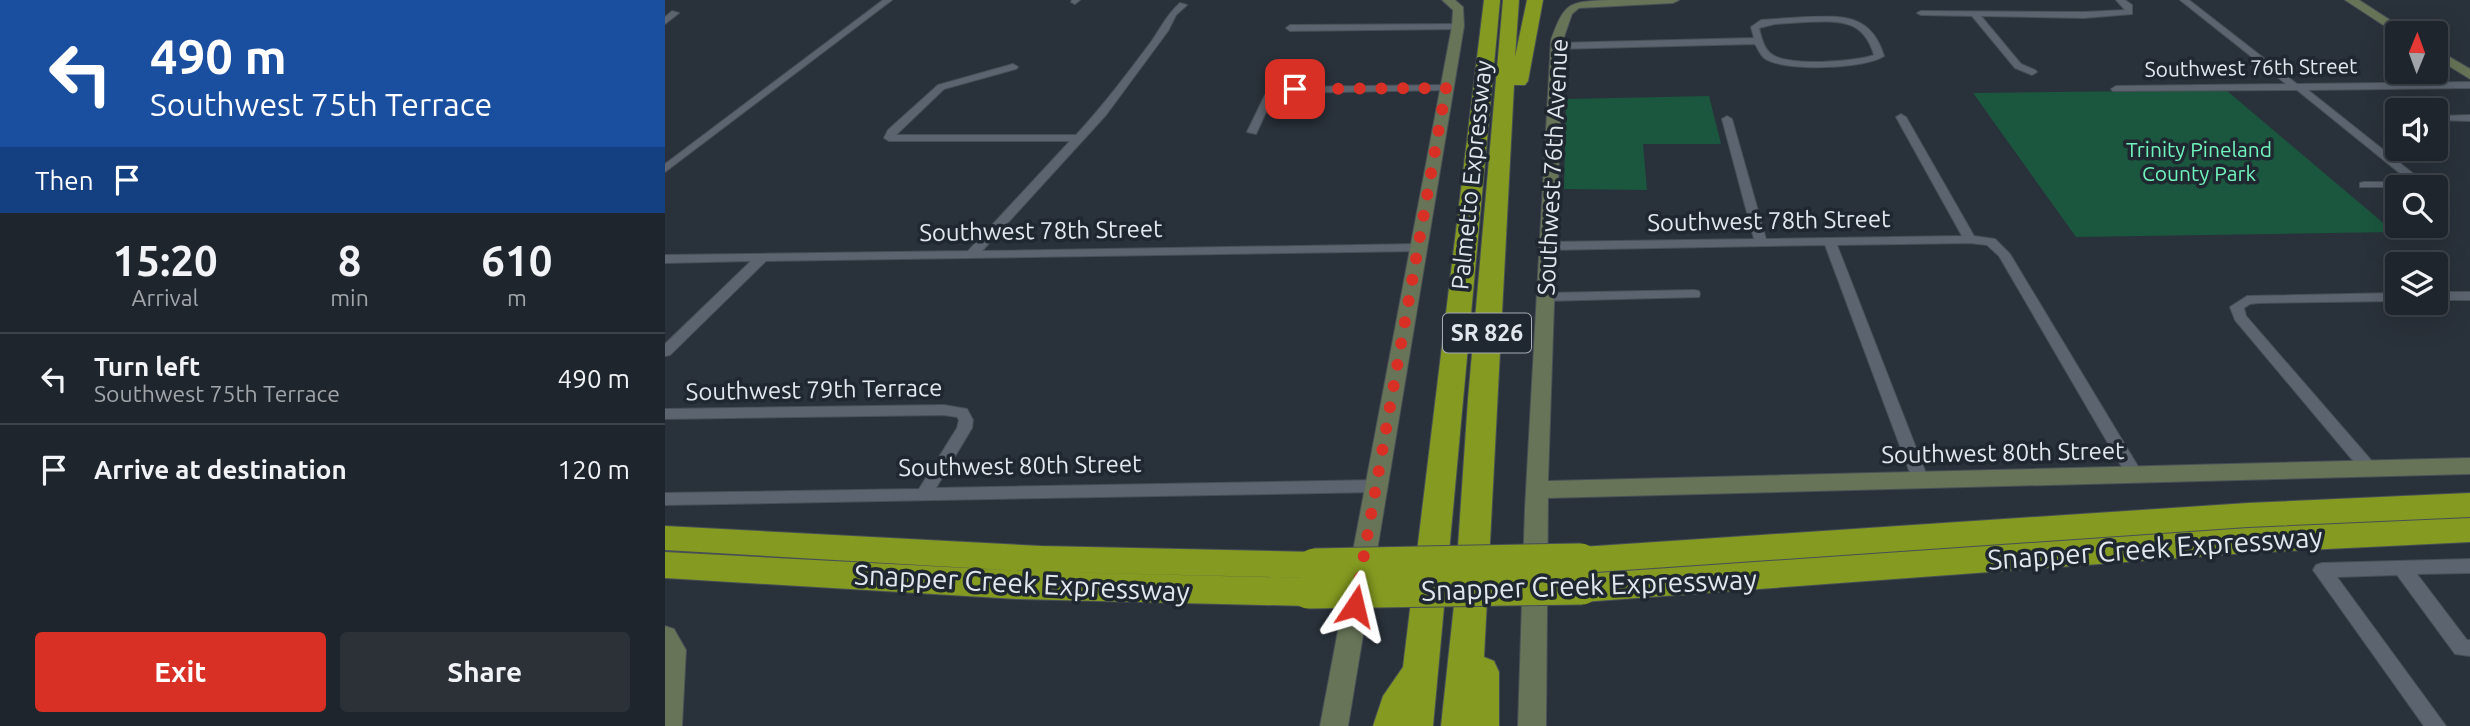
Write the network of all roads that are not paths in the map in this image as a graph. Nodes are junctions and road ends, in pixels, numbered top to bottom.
1 (888, 0) edge
2 (1448, 0) edge
3 (1475, 0) edge
4 (1492, 0) edge
5 (1511, 0) edge
6 (1535, 0) edge
7 (1673, 0) edge
8 (2120, 0) edge
9 (2184, 0) edge
10 (2351, 0) edge
11 (1185, 2) edge
12 (670, 12) edge
13 (1921, 13) dead end
14 (1974, 13) junction
15 (665, 21) edge
16 (2385, 21) edge
17 (1458, 26) junction
18 (1290, 28) dead end
19 (1759, 41) junction
20 (1556, 46) junction
21 (2448, 61) edge
22 (1013, 67) dead end
23 (2032, 72) dead end
24 (2470, 75) edge
25 (2470, 85) edge
26 (2297, 87) junction
27 (1446, 88) junction
28 (2116, 89) dead end
29 (1490, 116) junction
30 (1901, 117) dead end
31 (2470, 118) edge
32 (1727, 119) dead end
33 (2448, 119) edge
34 (1252, 132) dead end
35 (1079, 138) junction
36 (665, 169) edge
37 (2364, 186) dead end
38 (1970, 239) junction
39 (1830, 241) junction
40 (1761, 242) junction
41 (1547, 246) junction
42 (1418, 248) junction
43 (973, 253) junction
44 (763, 257) junction
45 (665, 259) edge
46 (1694, 294) dead end
47 (2448, 296) edge
48 (2470, 296) edge
49 (2385, 297) edge
50 (1545, 298) junction
51 (665, 352) edge
52 (665, 414) edge
53 (2470, 466) edge
54 (2371, 471) junction
55 (2136, 477) junction
56 (1921, 481) junction
57 (1377, 486) junction
58 (1537, 490) junction
59 (2470, 490) edge
60 (924, 494) junction
61 (665, 499) edge
62 (2470, 505) edge
63 (2269, 512) junction
64 (2470, 530) edge
65 (2389, 532) junction
66 (665, 538) edge
67 (2469, 559) edge
68 (665, 565) edge
69 (2402, 568) junction
70 (1582, 574) junction
71 (1311, 578) junction
72 (1472, 584) junction
73 (665, 637) edge
74 (2470, 648) edge
75 (1419, 673) junction
76 (667, 726) edge
77 (1334, 726) edge
78 (1392, 726) edge
79 (1414, 726) edge
80 (1460, 726) edge
81 (1480, 726) edge
82 (1532, 726) edge
83 (2436, 726) edge

1 - 36 street
2 - 17 street
3 - 29 highway
4 - 29 highway, Palmetto Expressway / SR 826
5 - 29 highway, Palmetto Expressway / SR 826
6 - 29 highway
7 - 20 street, Southwest 76th Avenue
8 - 14 street
9 - 26 street
10 - 16 street
11 - 35 street
12 - 15 street
13 - 14 street
14 - 23 street
17 - 18 street
17 - 27 street
19 - 19 street
19 - 20 street
20 - 41 street, Southwest 76th Avenue
21 - 24 street
22 - 35 street
25 - 26 street, Southwest 76th Street
26 - 28 street, Southwest 76th Street
26 - 37 street
27 - 34 street
27 - 42 street
29 - 72 highway, Palmetto Expressway / SR 826
29 - 75 highway, Palmetto Expressway / SR 826
30 - 38 street
31 - 33 street
32 - 40 street
35 - 43 street
38 - 39 street, Southwest 78th Street
38 - 55 street, Southwest 78th Street
39 - 40 street, Southwest 78th Street
39 - 56 street
40 - 41 street, Southwest 78th Street
41 - 50 street, Southwest 76th Avenue
42 - 43 street, Southwest 78th Street
42 - 57 street
43 - 44 street, Southwest 78th Street
44 - 45 street, Southwest 78th Street
44 - 51 street
46 - 50 street
47 - 48 street
49 - 54 street
50 - 58 street, Southwest 76th Avenue
52 - 60 street, Southwest 79th Terrace
53 - 54 street, Southwest 80th Street
54 - 55 street, Southwest 80th Street
55 - 56 street, Southwest 80th Street
56 - 58 street, Southwest 80th Street
57 - 60 street, Southwest 80th Street
57 - 77 street
58 - 82 street, Southwest 76th Avenue
59 - 63 highway
60 - 61 street, Southwest 80th Street
62 - 63 highway, Snapper Creek Expressway
63 - 70 highway, Snapper Creek Expressway
64 - 65 highway, Snapper Creek Expressway
65 - 67 highway
65 - 70 highway, Snapper Creek Expressway
66 - 71 highway, Snapper Creek Expressway
67 - 69 street
68 - 71 highway, Snapper Creek Expressway
69 - 74 street
69 - 83 street
70 - 71 highway, Snapper Creek Expressway, bridge
72 - 80 highway, Palmetto Expressway / SR 826
72 - 81 highway
73 - 76 street
75 - 78 highway
75 - 79 highway, Palmetto Expressway / SR 826

